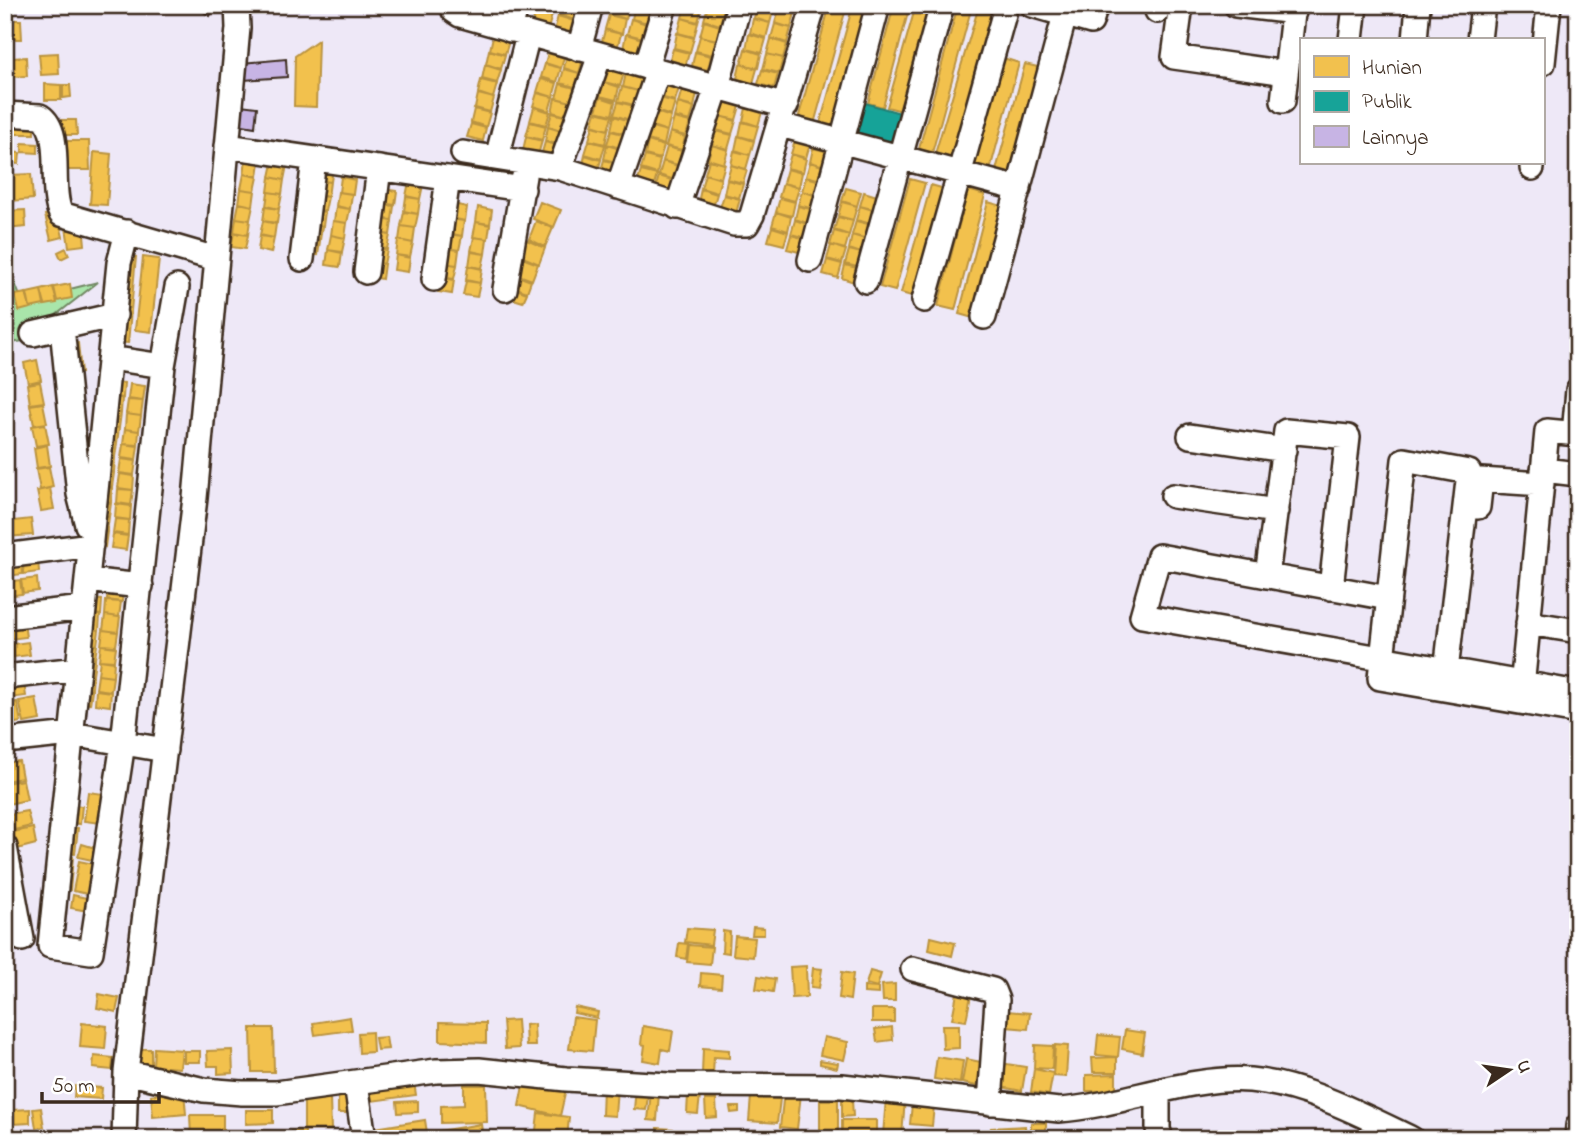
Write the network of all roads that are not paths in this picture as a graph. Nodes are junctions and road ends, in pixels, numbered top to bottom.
1 (237, 5) edge
2 (454, 5) edge
3 (517, 5) edge
4 (591, 5) edge
5 (665, 5) edge
6 (739, 5) edge
7 (814, 5) edge
8 (878, 5) edge
9 (942, 5) edge
10 (1032, 5) edge
11 (1096, 5) edge
12 (1181, 5) edge
13 (1236, 5) edge
14 (1355, 5) edge
15 (1418, 5) edge
16 (1483, 5) edge
17 (1549, 5) edge
18 (1294, 9) edge
19 (1004, 14) dead end
20 (1062, 26) dead end
21 (519, 33) junction
22 (1351, 38) edge
23 (1415, 38) edge
24 (1479, 38) edge
25 (590, 52) junction
26 (1544, 53) edge
27 (652, 69) junction
28 (1286, 73) junction
29 (717, 87) junction
30 (1283, 101) dead end
31 (5, 114) edge
32 (783, 116) junction
33 (842, 142) junction
34 (227, 146) junction
35 (463, 153) dead end
36 (900, 157) junction
37 (497, 158) junction
38 (314, 159) junction
39 (524, 163) junction
40 (379, 168) junction
41 (561, 168) junction
42 (960, 173) junction
43 (448, 178) junction
44 (618, 187) junction
45 (523, 189) junction
46 (1019, 189) junction
47 (677, 207) junction
48 (127, 232) junction
49 (216, 259) junction
50 (302, 259) dead end
51 (810, 260) dead end
52 (366, 272) dead end
53 (434, 279) dead end
54 (866, 281) dead end
55 (177, 287) dead end
56 (505, 289) dead end
57 (924, 300) dead end
58 (115, 315) junction
59 (984, 317) dead end
60 (62, 327) junction
61 (33, 334) dead end
62 (110, 358) junction
63 (163, 366) junction
64 (1578, 390) edge
65 (1576, 434) edge
66 (1190, 436) dead end
67 (1284, 450) junction
68 (1578, 474) edge
69 (1542, 477) junction
70 (1173, 496) dead end
71 (1276, 511) junction
72 (91, 541) junction
73 (5, 556) edge
74 (1267, 576) junction
75 (87, 580) junction
76 (141, 586) junction
77 (1331, 588) junction
78 (1388, 598) junction
79 (84, 608) junction
80 (5, 617) edge
81 (1528, 623) junction
82 (1578, 631) edge
83 (1381, 659) junction
84 (78, 669) junction
85 (5, 677) edge
86 (1455, 678) junction
87 (1521, 693) junction
88 (1578, 693) edge
89 (1578, 712) edge
90 (71, 734) junction
91 (5, 741) edge
92 (122, 743) junction
93 (165, 750) junction
94 (5, 847) edge
95 (22, 939) dead end
96 (913, 969) dead end
97 (127, 1072) junction
98 (356, 1083) junction
99 (1158, 1093) junction
100 (990, 1103) junction
101 (1578, 1126) edge
102 (1157, 1136) edge
103 (124, 1139) edge
104 (364, 1139) edge
105 (1412, 1139) edge
106 (1577, 1139) edge

1 - 34 street
2 - 21 street
3 - 21 street
4 - 25 street
5 - 27 street
6 - 29 street
7 - 32 street
8 - 33 street
9 - 36 street
10 - 11 street
12 - 28 street
13 - 18 street
14 - 22 street
15 - 23 street
16 - 24 street
17 - 26 street
18 - 28 street
19 - 42 street
20 - 46 street
21 - 25 street
21 - 37 street
25 - 27 street
25 - 41 street
27 - 29 street
27 - 44 street
28 - 30 street
29 - 32 street
29 - 47 street
31 - 48 street
32 - 33 street
32 - 47 street
33 - 36 street
33 - 51 street
34 - 38 street
34 - 49 street
35 - 37 street
36 - 42 street
36 - 54 street
37 - 39 street
38 - 40 street
38 - 50 street
39 - 41 street
39 - 45 street
40 - 43 street
40 - 52 street
41 - 44 street
42 - 46 street
42 - 57 street
43 - 45 street
43 - 53 street
44 - 47 street
45 - 56 street
46 - 59 street
48 - 49 street
48 - 58 street
49 - 93 street
55 - 63 street
58 - 60 street
58 - 62 street
60 - 61 street
60 - 72 street
62 - 63 street
62 - 72 street
63 - 76 street
64 - 65 street
65 - 69 street
66 - 67 street
67 - 71 street
67 - 77 street
68 - 69 street
69 - 81 street
69 - 86 street
70 - 71 street
71 - 74 street
72 - 73 street
72 - 75 street
74 - 77 street
74 - 83 street
75 - 76 street
75 - 79 street
76 - 92 street
77 - 78 street
78 - 83 street
78 - 86 street
79 - 80 street
79 - 84 street
81 - 82 street
81 - 87 street
83 - 86 street
84 - 85 street
84 - 90 street
86 - 87 street
87 - 88 street
87 - 89 street
90 - 91 street
90 - 92 street
90 - 92 street
92 - 93 street
93 - 97 street
94 - 95 street
96 - 100 street
97 - 98 street
97 - 103 street
98 - 100 street
98 - 104 street
99 - 100 street
99 - 102 street
99 - 105 street
101 - 106 street

